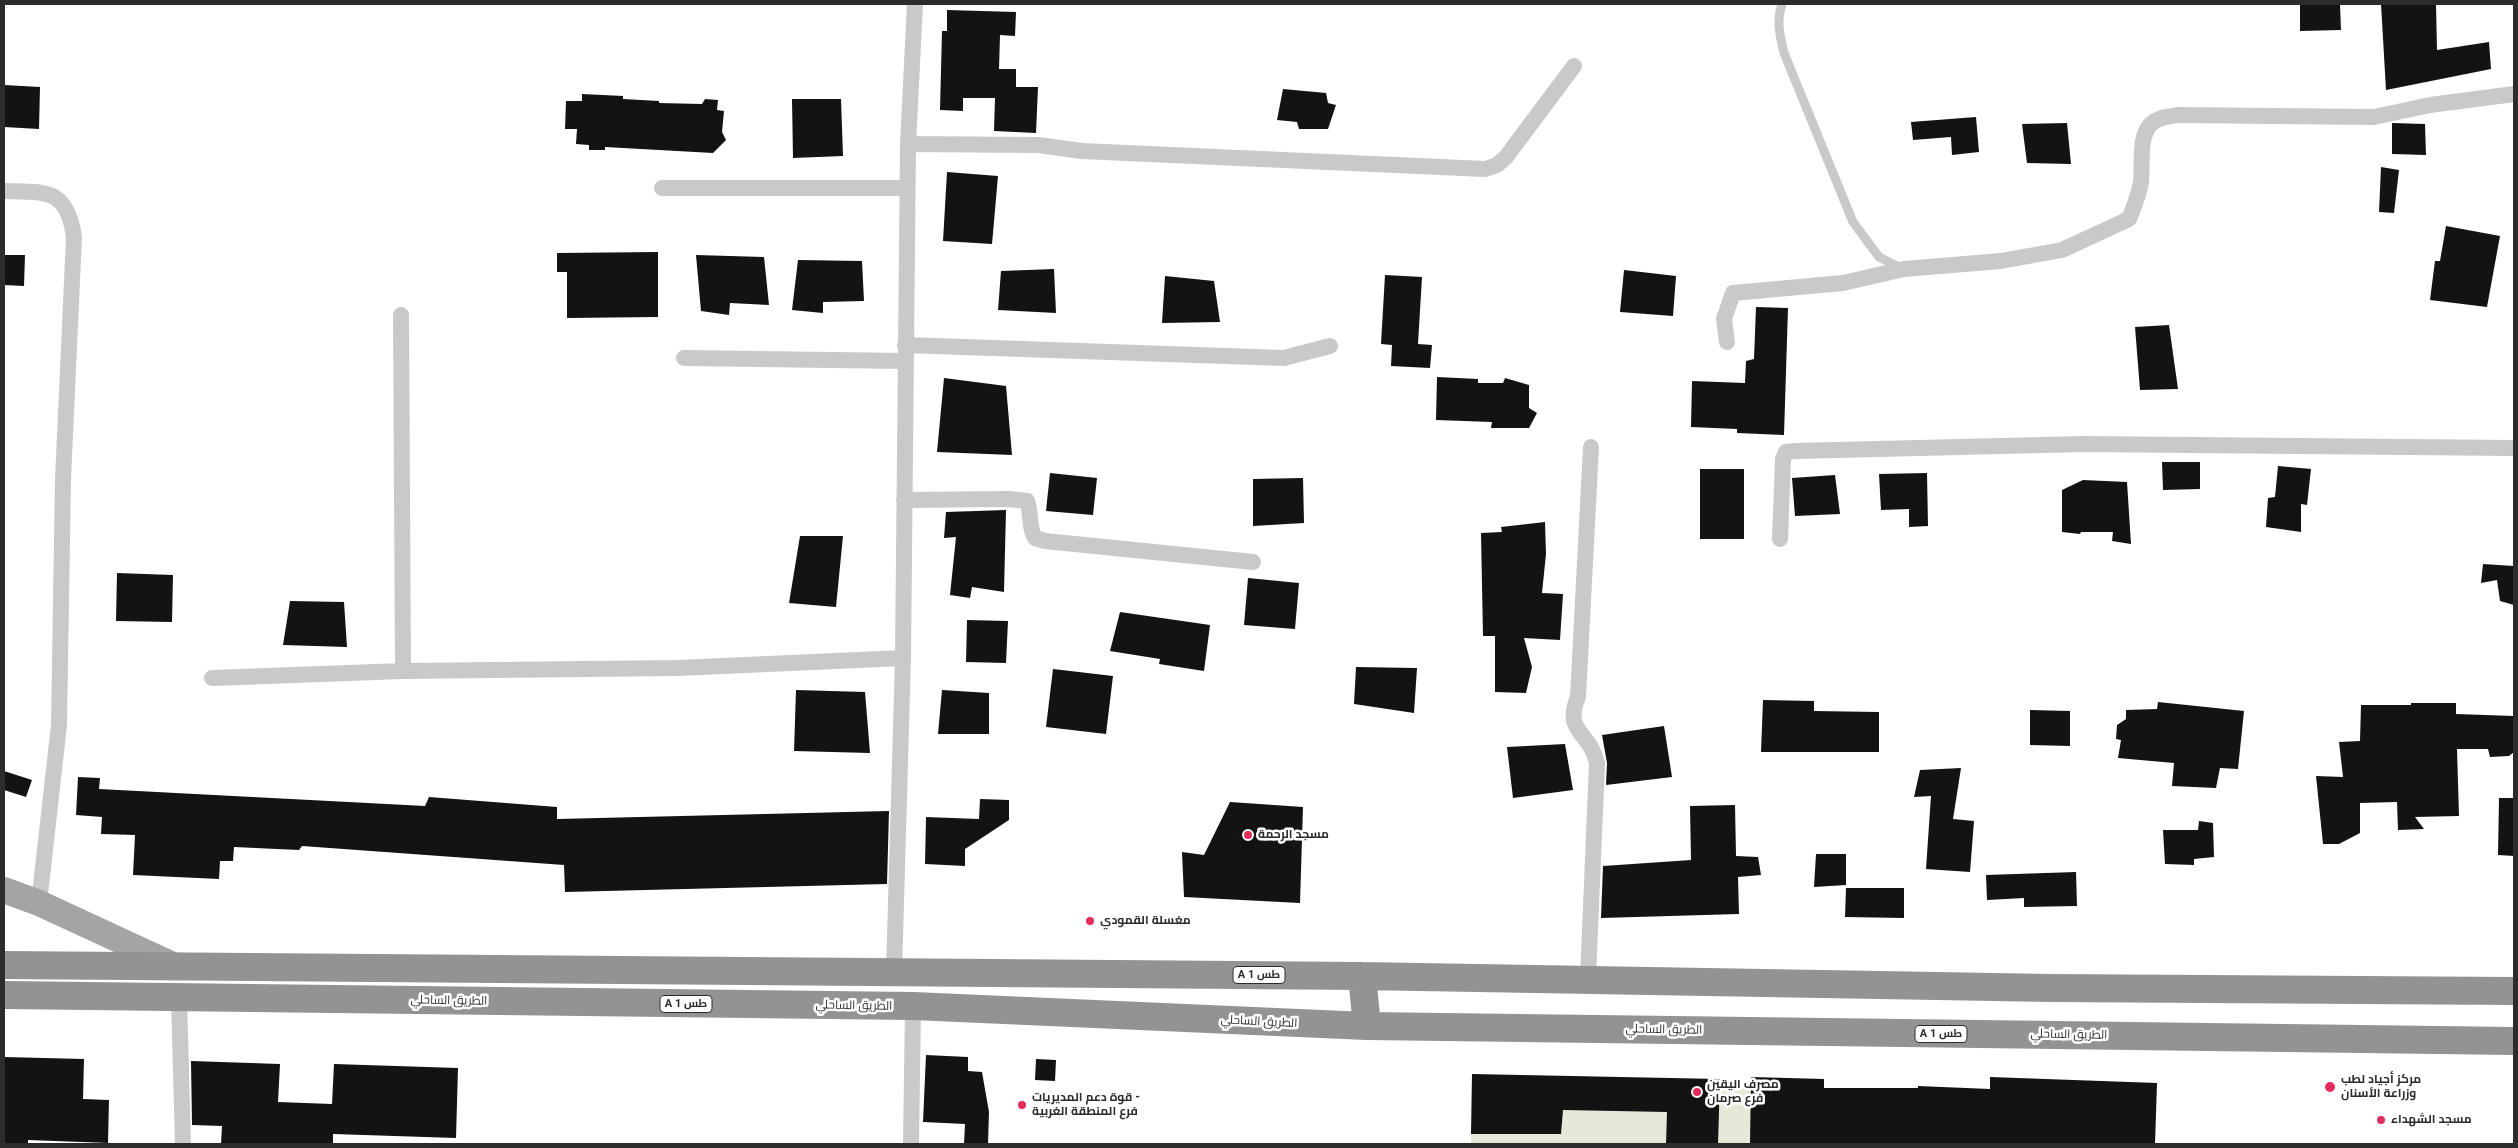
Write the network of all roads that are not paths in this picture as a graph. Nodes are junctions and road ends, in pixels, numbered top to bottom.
1 (915, 4) edge
2 (1782, 4) edge
3 (1574, 66) dead end
4 (2514, 94) edge
5 (908, 144) junction
6 (662, 188) dead end
7 (907, 188) junction
8 (4, 191) edge
9 (1904, 269) junction
10 (401, 315) dead end
11 (1727, 342) dead end
12 (1330, 346) dead end
13 (905, 353) junction
14 (684, 358) dead end
15 (1591, 447) dead end
16 (2514, 448) edge
17 (904, 500) junction
18 (1780, 539) dead end
19 (1253, 562) dead end
20 (904, 658) junction
21 (403, 672) junction
22 (212, 678) dead end
23 (4, 890) edge
24 (38, 903) junction
25 (174, 964) junction
26 (4, 965) edge
27 (894, 972) junction
28 (1362, 976) junction
29 (1588, 978) junction
30 (2514, 991) edge
31 (4, 995) edge
32 (180, 998) junction
33 (913, 1006) junction
34 (1367, 1026) junction
35 (2514, 1041) edge
36 (183, 1144) edge
37 (911, 1144) edge

1 - 5 street
2 - 9 lane
3 - 5 street
4 - 9 street
5 - 7 street
6 - 7 street
7 - 13 street
8 - 24 street
9 - 11 street
10 - 21 street
12 - 13 street
13 - 14 street
13 - 17 street
15 - 29 street
16 - 18 street
17 - 19 street
17 - 20 street
20 - 21 street
20 - 27 street
21 - 22 street
23 - 24 main road
24 - 25 main road
25 - 26 highway, A 1 طس
25 - 27 highway, A 1 طس
27 - 28 highway, A 1 طس
28 - 29 highway, A 1 طس
28 - 34 highway
29 - 30 highway, A 1 طس
31 - 32 highway, الطريق الساحلي / A 1 طس
32 - 33 highway, الطريق الساحلي / A 1 طس
32 - 36 street
33 - 34 highway, الطريق الساحلي / A 1 طس
33 - 37 street
34 - 35 highway, الطريق الساحلي / A 1 طس

